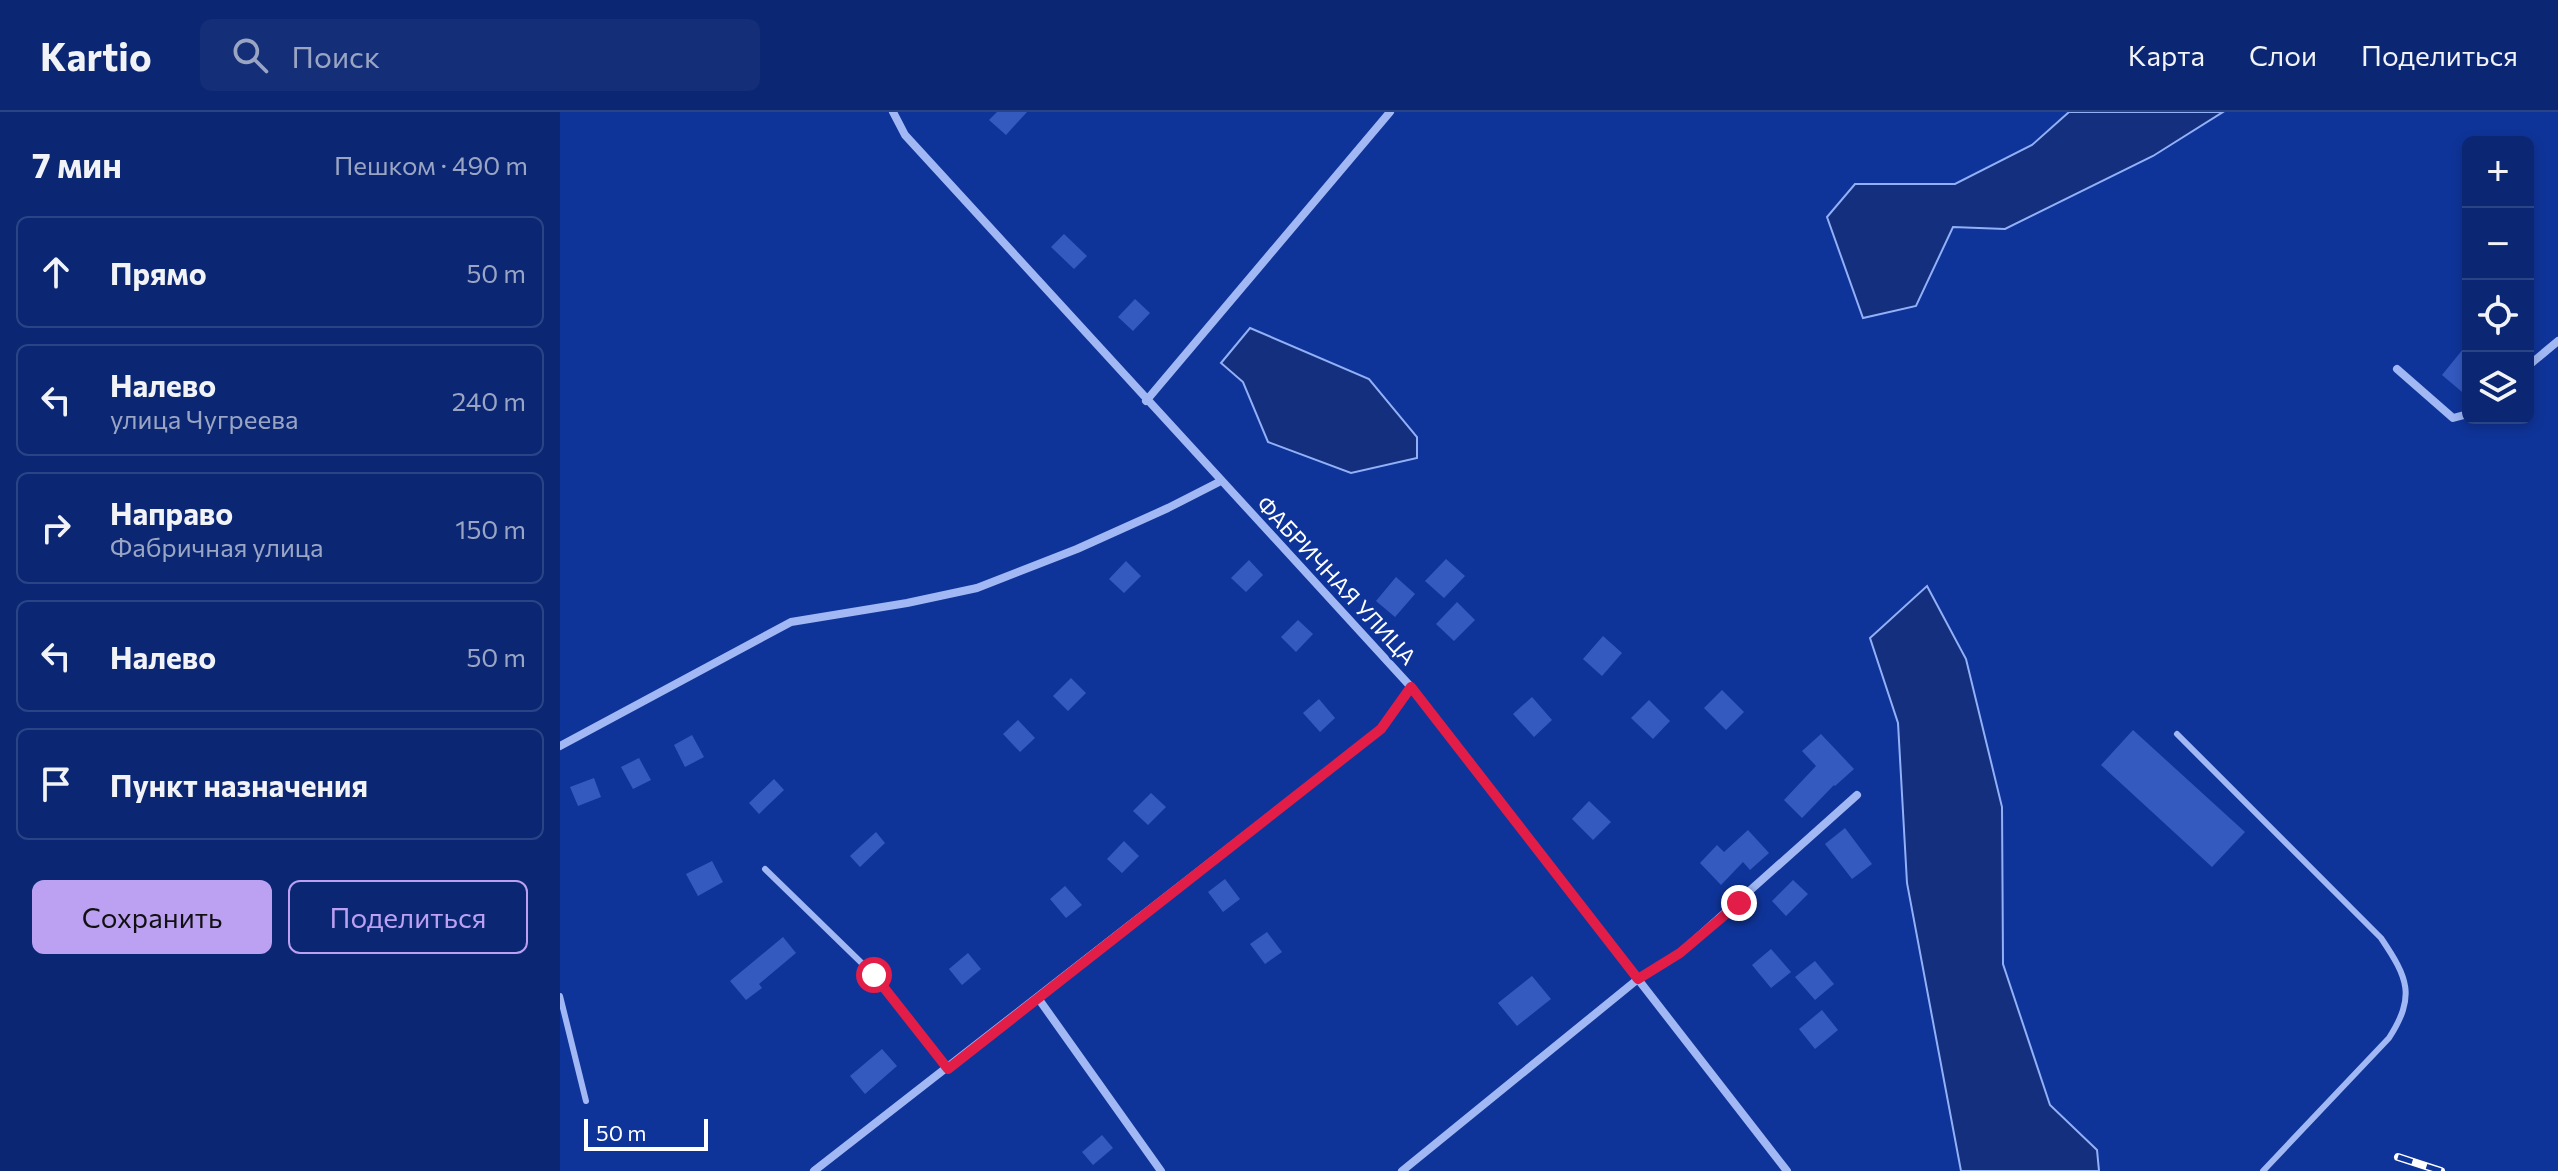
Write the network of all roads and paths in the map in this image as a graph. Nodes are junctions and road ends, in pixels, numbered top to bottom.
1 (893, 112) edge
2 (1390, 112) edge
3 (2558, 341) edge
4 (2534, 361) edge
5 (2397, 369) dead end
6 (1146, 401) junction
7 (2462, 416) edge
8 (1221, 481) junction
9 (1411, 687) junction
10 (2177, 734) dead end
11 (560, 746) edge
12 (1857, 795) dead end
13 (765, 869) dead end
14 (1638, 979) junction
15 (560, 996) edge
16 (1038, 998) junction
17 (948, 1069) junction
18 (586, 1101) dead end
19 (814, 1171) edge
20 (1161, 1171) edge
21 (1402, 1171) edge
22 (1787, 1171) edge
23 (2263, 1171) edge

1 - 6 street, ФАБРИЧНАЯ УЛИЦА
2 - 6 street
3 - 4 street
5 - 7 street
6 - 8 street, ФАБРИЧНАЯ УЛИЦА
8 - 9 street, ФАБРИЧНАЯ УЛИЦА
8 - 11 street
9 - 14 street, ФАБРИЧНАЯ УЛИЦА
9 - 16 street
10 - 23 lane
12 - 14 street
13 - 17 lane
14 - 21 street
14 - 22 street, ФАБРИЧНАЯ УЛИЦА
15 - 18 lane
16 - 17 street
16 - 20 street
17 - 19 street

